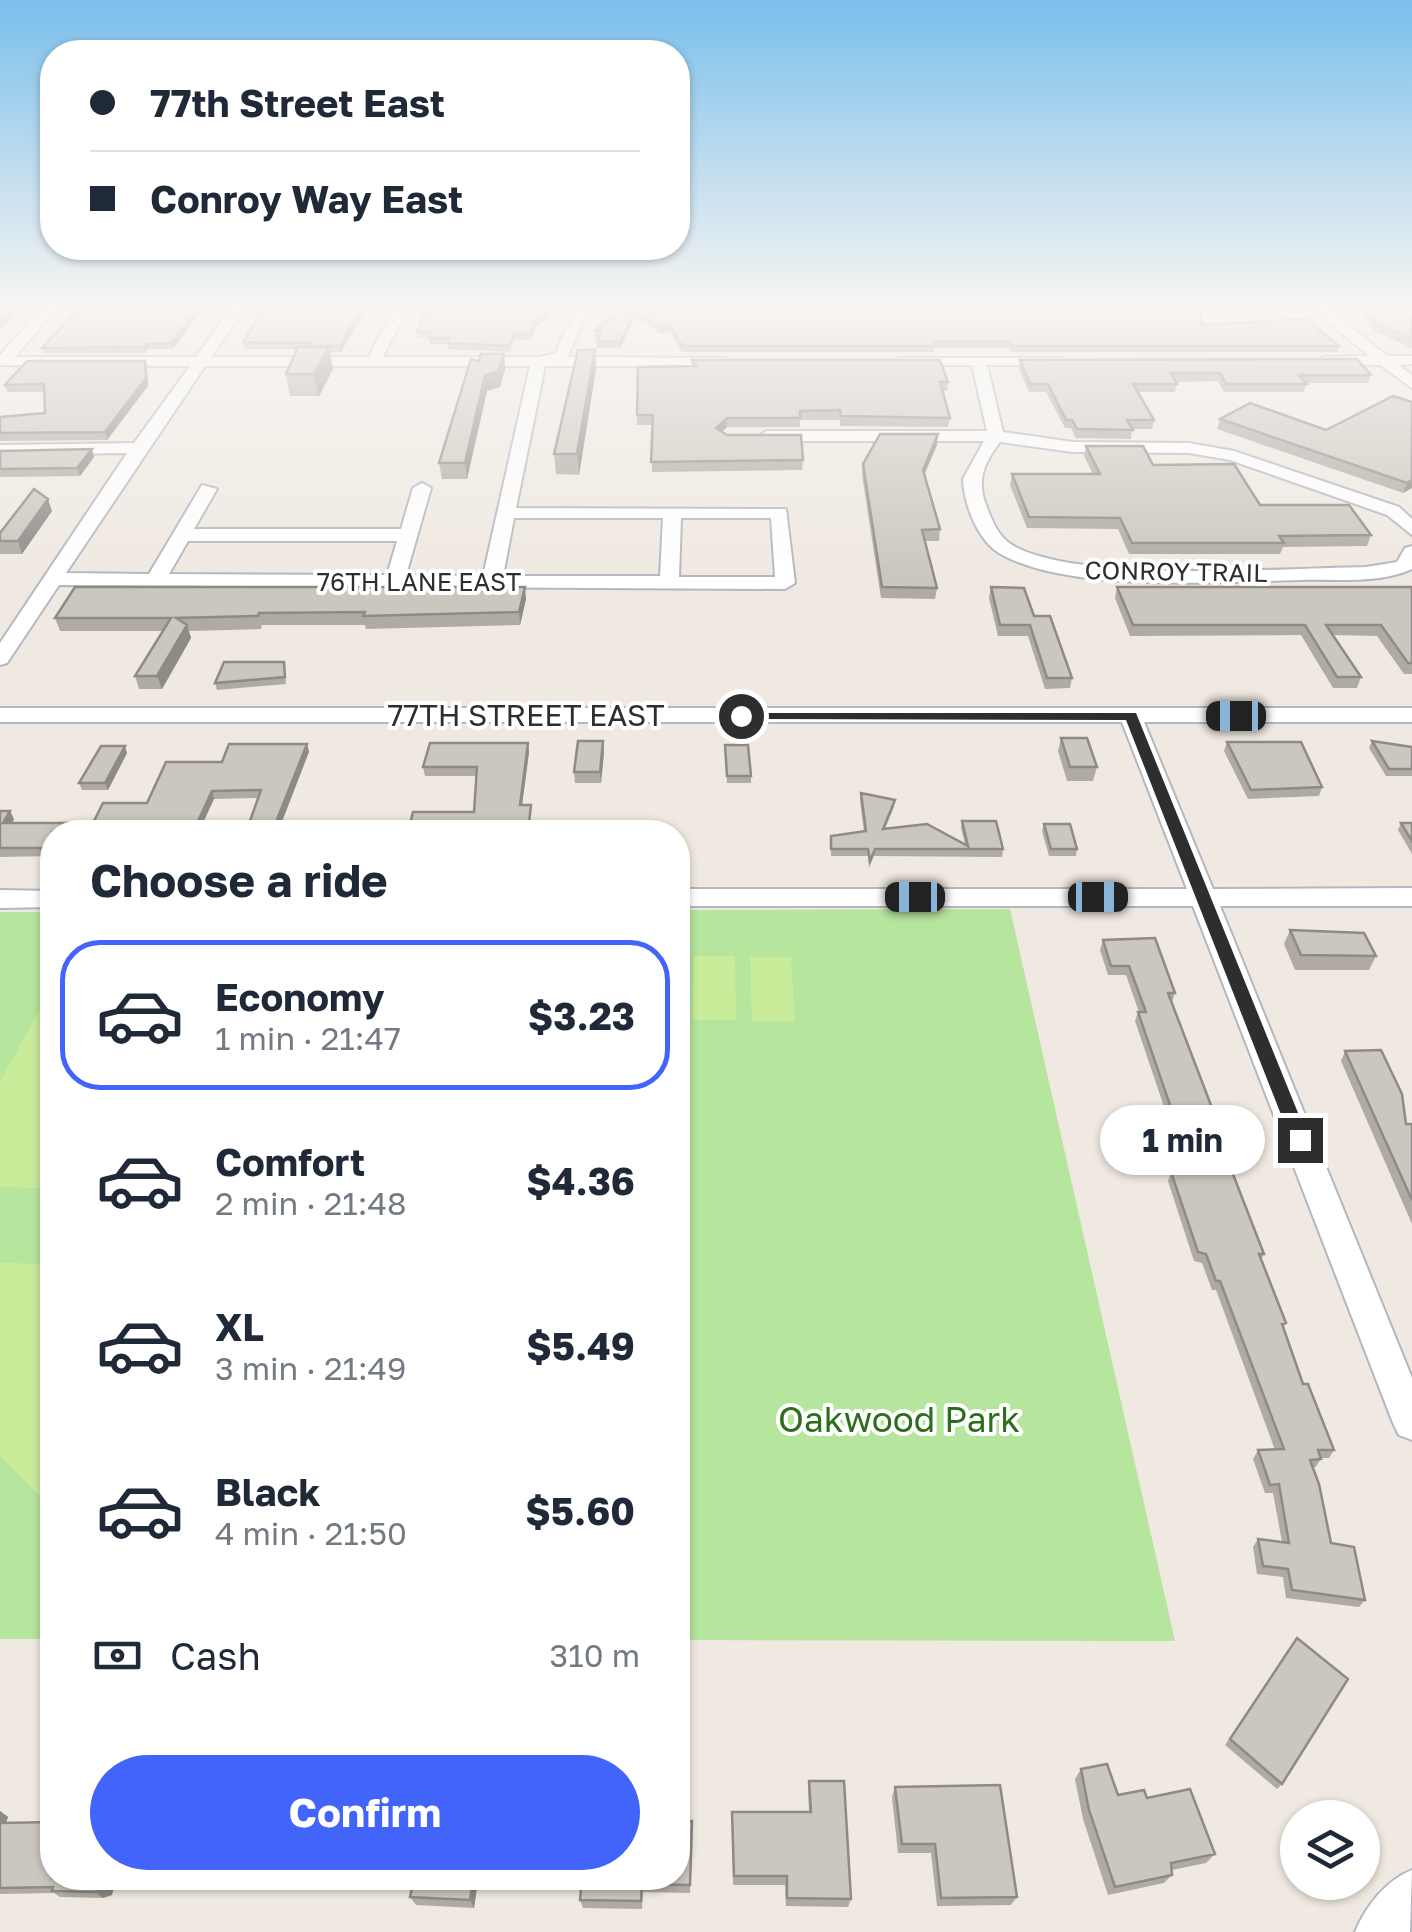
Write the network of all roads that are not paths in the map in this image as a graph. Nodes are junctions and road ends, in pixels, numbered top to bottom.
1 (177, 395) edge
2 (531, 395) edge
3 (986, 395) edge
4 (746, 436) edge
5 (996, 436) junction
6 (139, 448) junction
7 (0, 450) edge
8 (422, 488) dead end
9 (208, 489) dead end
10 (1402, 510) edge
11 (506, 513) junction
12 (672, 513) junction
13 (1412, 529) edge
14 (408, 534) junction
15 (181, 535) junction
16 (1412, 552) edge
17 (53, 579) junction
18 (156, 580) junction
19 (395, 580) junction
20 (492, 581) junction
21 (669, 582) junction
22 (0, 659) edge
23 (0, 715) edge
24 (1412, 715) edge
25 (1131, 716) junction
26 (1202, 897) junction
27 (1412, 897) edge
28 (690, 898) edge
29 (0, 899) edge
30 (40, 899) edge
31 (1412, 1423) edge
32 (1412, 1893) edge
33 (1379, 1932) edge

1 - 6 street
2 - 11 street
3 - 5 street
4 - 5 street
5 - 10 street
5 - 16 street, CONROY TRAIL
6 - 7 street
6 - 17 street
8 - 14 street
9 - 15 street
10 - 13 street
11 - 12 street
11 - 20 street
12 - 21 street
12 - 21 street, 76TH LANE EAST
14 - 15 street
14 - 19 street
15 - 18 street
17 - 18 street, 76TH LANE EAST
17 - 22 street
18 - 19 street, 76TH LANE EAST
19 - 20 street, 76TH LANE EAST
20 - 21 street, 76TH LANE EAST
23 - 25 street, 77TH STREET EAST
24 - 25 street, 77TH STREET EAST
25 - 26 street
26 - 27 street
26 - 28 street
26 - 31 street
29 - 30 street
32 - 33 street

